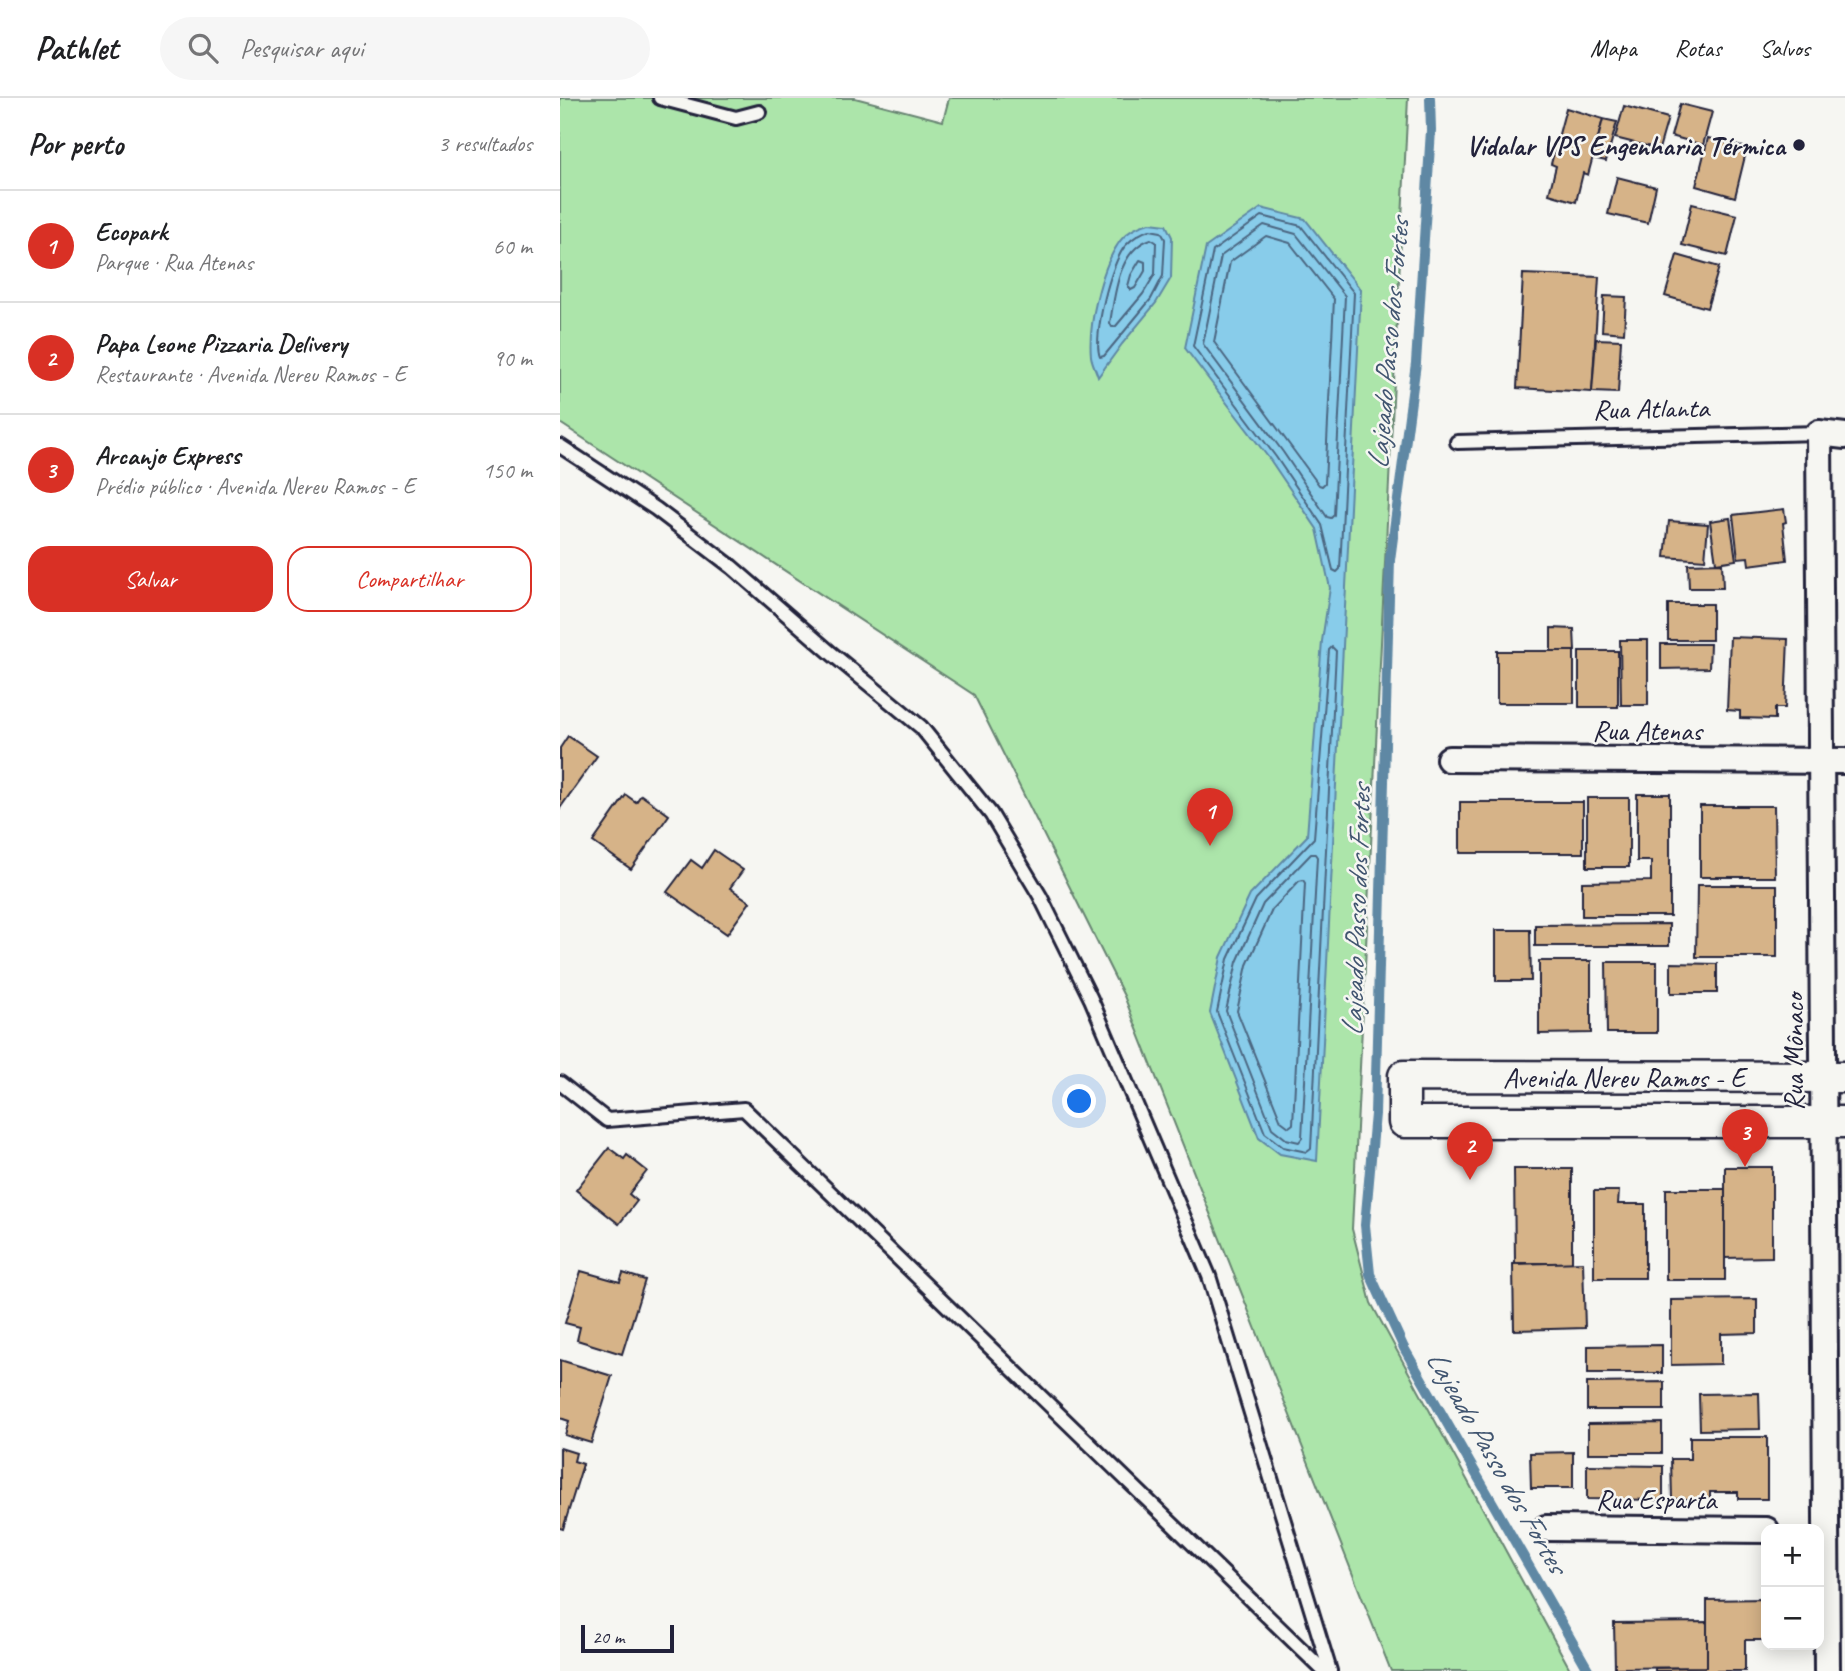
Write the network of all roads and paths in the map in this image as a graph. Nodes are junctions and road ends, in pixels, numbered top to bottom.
1 (660, 98) edge
2 (759, 113) dead end
3 (1819, 433) junction
4 (1845, 436) edge
5 (1457, 442) dead end
6 (560, 446) edge
7 (1449, 759) dead end
8 (1833, 761) edge
9 (1626, 1077) junction
10 (1834, 1077) edge
11 (560, 1083) edge
12 (1626, 1122) junction
13 (1834, 1122) edge
14 (1545, 1528) dead end
15 (1761, 1530) edge
16 (1830, 1530) edge
17 (1324, 1671) edge
18 (1330, 1671) edge
19 (1826, 1671) edge

1 - 2 lane
3 - 4 street, Rua Atlanta
3 - 5 lane, Rua Atlanta
3 - 8 street, Rua Mônaco
6 - 18 lane
7 - 8 street, Rua Atenas
8 - 10 street, Rua Mônaco
9 - 10 street, Avenida Nereu Ramos - E
9 - 12 street
9 - 12 street, Avenida Nereu Ramos - E
10 - 13 street, Rua Mônaco
11 - 17 lane
12 - 13 street, Avenida Nereu Ramos - E
13 - 16 street, Rua Mônaco
14 - 15 street, Rua Esparta
16 - 19 street, Rua Mônaco

